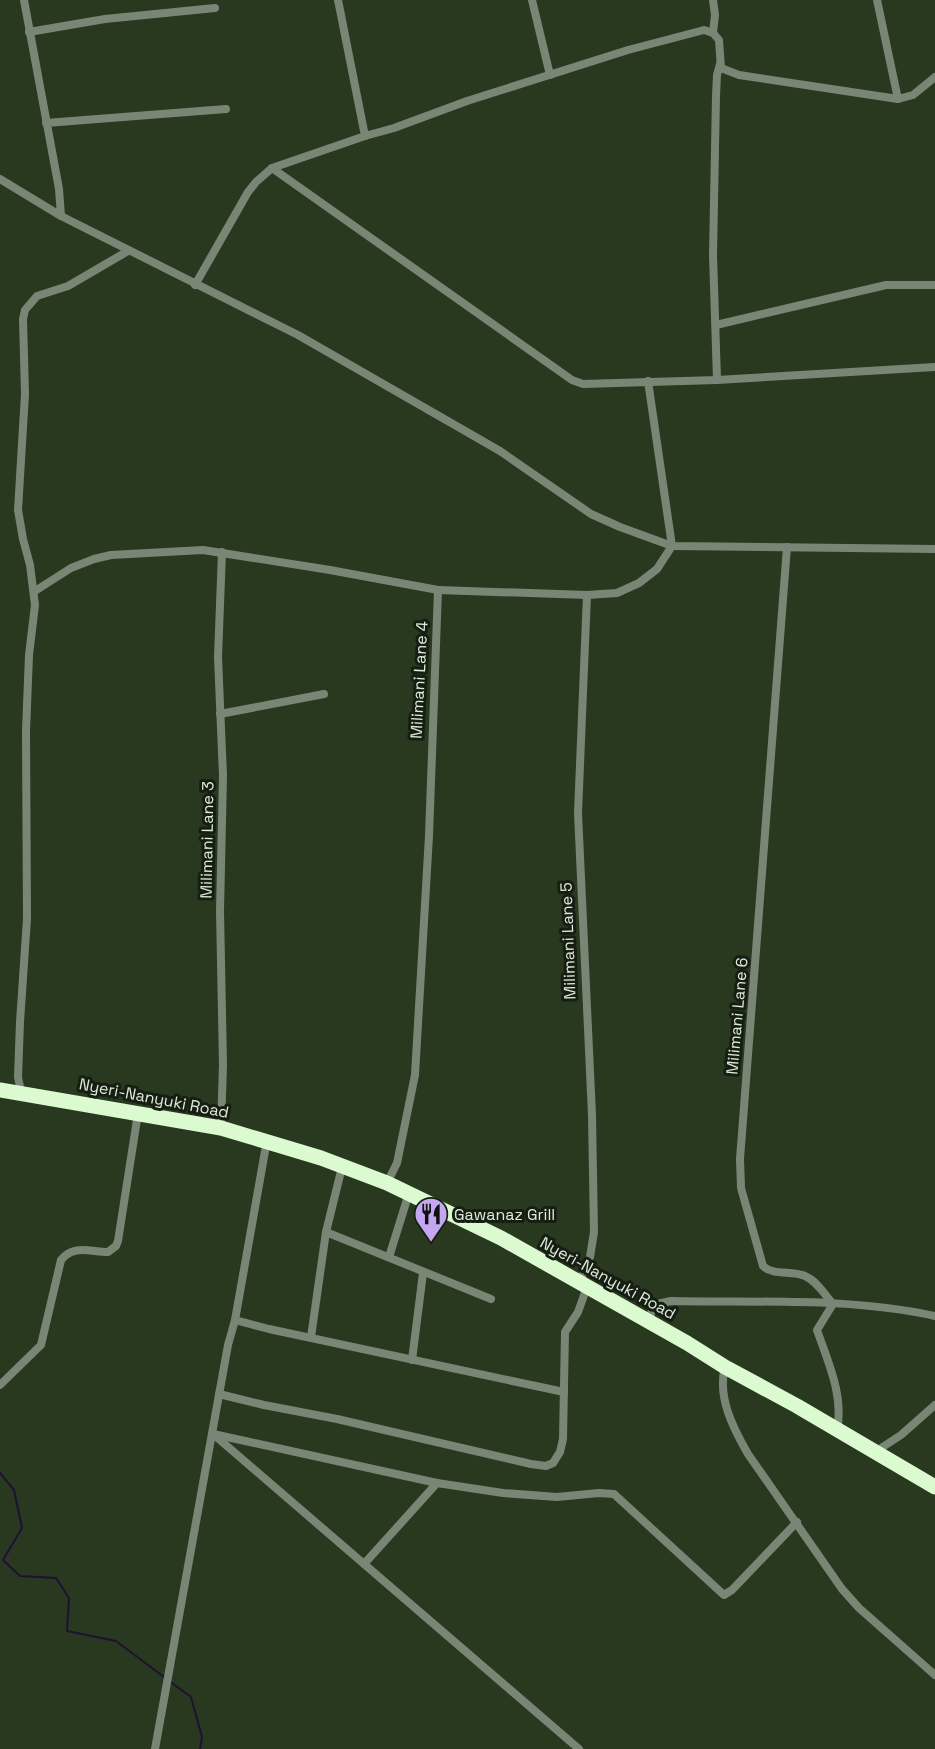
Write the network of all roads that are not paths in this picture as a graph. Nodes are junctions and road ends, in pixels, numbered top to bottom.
1 (24, 0) edge
2 (338, 0) edge
3 (532, 0) edge
4 (713, 0) edge
5 (877, 0) edge
6 (215, 8) dead end
7 (29, 32) junction
8 (713, 33) junction
9 (720, 64) junction
10 (550, 75) junction
11 (935, 77) edge
12 (898, 99) junction
13 (226, 109) dead end
14 (46, 123) junction
15 (364, 136) junction
16 (272, 168) junction
17 (0, 179) edge
18 (62, 216) junction
19 (128, 250) junction
20 (195, 285) junction
21 (935, 285) edge
22 (716, 325) junction
23 (935, 367) edge
24 (717, 380) junction
25 (648, 381) junction
26 (672, 546) junction
27 (787, 547) junction
28 (935, 549) edge
29 (222, 552) junction
30 (438, 590) junction
31 (35, 591) junction
32 (587, 595) junction
33 (324, 694) dead end
34 (220, 714) junction
35 (0, 1090) edge
36 (21, 1092) junction
37 (138, 1113) junction
38 (221, 1128) junction
39 (267, 1140) junction
40 (342, 1167) junction
41 (387, 1183) junction
42 (409, 1193) junction
43 (326, 1232) junction
44 (389, 1257) junction
45 (423, 1273) junction
46 (583, 1285) junction
47 (491, 1299) dead end
48 (833, 1304) junction
49 (935, 1316) edge
50 (235, 1320) junction
51 (646, 1321) junction
52 (311, 1337) junction
53 (412, 1360) junction
54 (725, 1367) junction
55 (0, 1385) edge
56 (564, 1392) junction
57 (219, 1394) junction
58 (935, 1405) edge
59 (837, 1430) junction
60 (213, 1434) junction
61 (875, 1452) junction
62 (437, 1483) junction
63 (935, 1487) edge
64 (797, 1522) junction
65 (364, 1564) junction
66 (935, 1675) edge
67 (155, 1749) edge
68 (579, 1749) edge

1 - 7 street
2 - 15 street
3 - 10 street
4 - 8 street
5 - 12 street
6 - 7 street
7 - 14 street
8 - 9 street
8 - 10 street
9 - 12 street
9 - 22 street
10 - 15 street
11 - 12 street
13 - 14 street
14 - 18 street
15 - 16 street
16 - 20 street
16 - 25 street
17 - 18 street
18 - 19 street
19 - 20 street
19 - 31 street
20 - 26 street
21 - 22 street
22 - 24 street
23 - 24 street
24 - 25 street
25 - 26 street
26 - 27 street
26 - 32 street
27 - 28 street
27 - 48 street, Milimani Lane 6
29 - 30 street
29 - 31 street
29 - 34 street, Milimani Lane 3
30 - 32 street
30 - 41 street, Milimani Lane 4
31 - 36 street
32 - 46 street, Milimani Lane 5
33 - 34 street
34 - 38 street, Milimani Lane 3
35 - 36 highway, Nyeri-Nanyuki Road
36 - 37 highway, Nyeri-Nanyuki Road
37 - 38 highway, Nyeri-Nanyuki Road
37 - 55 street
38 - 39 highway, Nyeri-Nanyuki Road
39 - 40 highway, Nyeri-Nanyuki Road
39 - 50 street
40 - 41 highway, Nyeri-Nanyuki Road
40 - 43 street
41 - 42 highway, Nyeri-Nanyuki Road
42 - 44 street
42 - 46 highway, Nyeri-Nanyuki Road
43 - 44 street
43 - 52 street
44 - 45 street
45 - 47 street
45 - 53 street
46 - 51 highway, Nyeri-Nanyuki Road
46 - 56 street, Milimani Lane 5
48 - 49 street
48 - 51 street
48 - 59 street
50 - 52 street
50 - 57 street
51 - 54 highway, Nyeri-Nanyuki Road
52 - 53 street
53 - 56 street
54 - 59 highway, Nyeri-Nanyuki Road
54 - 64 street
56 - 57 street, Milimani Lane 5
57 - 60 street
58 - 61 street
59 - 61 highway, Nyeri-Nanyuki Road
60 - 62 street
60 - 65 street
60 - 67 street
61 - 63 highway, Nyeri-Nanyuki Road
62 - 64 street
62 - 65 street
64 - 66 street
65 - 68 street

